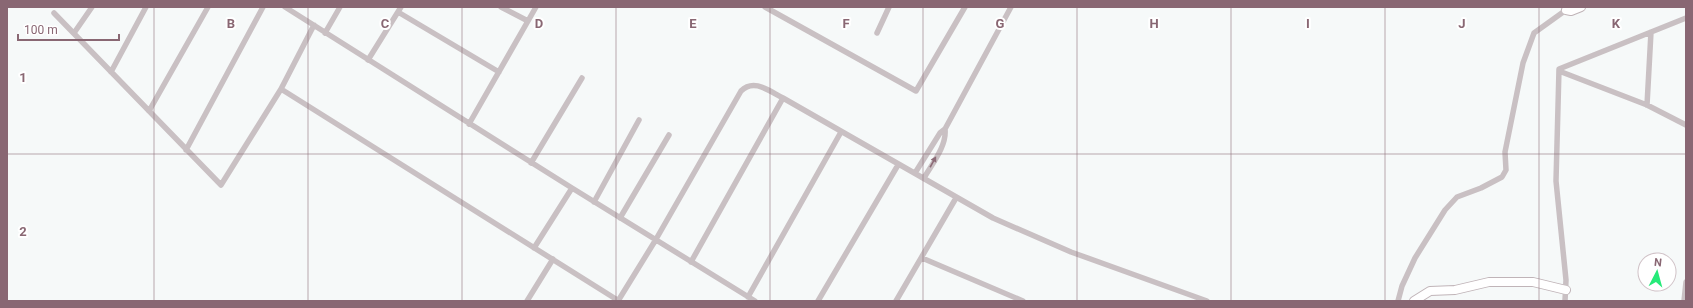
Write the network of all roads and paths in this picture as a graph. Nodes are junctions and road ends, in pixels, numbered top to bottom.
1 (92, 7) edge
2 (146, 7) edge
3 (208, 7) edge
4 (263, 7) edge
5 (286, 7) edge
6 (340, 7) edge
7 (501, 7) edge
8 (536, 7) edge
9 (765, 7) edge
10 (889, 7) edge
11 (965, 7) edge
12 (1011, 7) edge
13 (1581, 7) edge
14 (1566, 9) edge
15 (399, 10) edge
16 (54, 13) dead end
17 (1686, 18) edge
18 (528, 21) junction
19 (314, 25) junction
20 (1651, 32) junction
21 (74, 33) junction
22 (325, 33) junction
23 (877, 33) dead end
24 (368, 60) junction
25 (1559, 71) junction
26 (111, 72) junction
27 (499, 72) junction
28 (582, 78) dead end
29 (281, 89) junction
30 (783, 98) junction
31 (1647, 105) junction
32 (149, 111) junction
33 (639, 120) dead end
34 (469, 124) junction
35 (1686, 125) edge
36 (945, 129) junction
37 (841, 132) junction
38 (669, 134) dead end
39 (186, 150) junction
40 (531, 163) junction
41 (898, 165) junction
42 (915, 173) junction
43 (924, 178) junction
44 (572, 188) junction
45 (956, 198) junction
46 (594, 202) junction
47 (620, 218) junction
48 (655, 240) junction
49 (534, 248) junction
50 (922, 258) junction
51 (553, 259) junction
52 (691, 262) junction
53 (1686, 282) edge
54 (1566, 290) junction
55 (748, 297) junction
56 (527, 301) edge
57 (618, 301) edge
58 (755, 301) edge
59 (818, 301) edge
60 (896, 301) edge
61 (1024, 301) edge
62 (1207, 301) edge
63 (1398, 301) edge
64 (1414, 301) edge
65 (1565, 301) edge
66 (1684, 301) edge

1 - 21 street
2 - 26 street
3 - 32 street
4 - 39 street
5 - 19 street
6 - 22 street
7 - 18 street
8 - 18 street
9 - 11 street
10 - 23 street
12 - 36 street
13 - 14 street
14 - 63 street
15 - 24 street
15 - 27 street
16 - 21 street
17 - 20 street
18 - 27 street
19 - 22 street
19 - 29 street
20 - 25 street
20 - 31 street
21 - 26 street
22 - 24 street
24 - 34 street
25 - 31 street
25 - 54 street
26 - 32 street
27 - 34 street
28 - 40 street
29 - 39 street
29 - 49 street
30 - 37 street
30 - 48 street
30 - 52 street
31 - 35 street
32 - 39 street
33 - 46 street
34 - 40 street
36 - 42 street
43 -> 36 street
37 - 41 street
37 - 55 street
38 - 47 street
40 - 44 street
41 - 42 street
41 - 59 street
42 - 43 street
43 - 45 street
44 - 46 street
44 - 49 street
45 - 50 street
45 - 62 street
46 - 47 street
47 - 48 street
48 - 52 street
48 - 57 street
49 - 51 street
50 - 60 street
50 - 61 street
51 - 56 street
51 - 57 street
52 - 55 street
53 - 66 street
54 - 64 street
54 - 65 street
55 - 58 street

